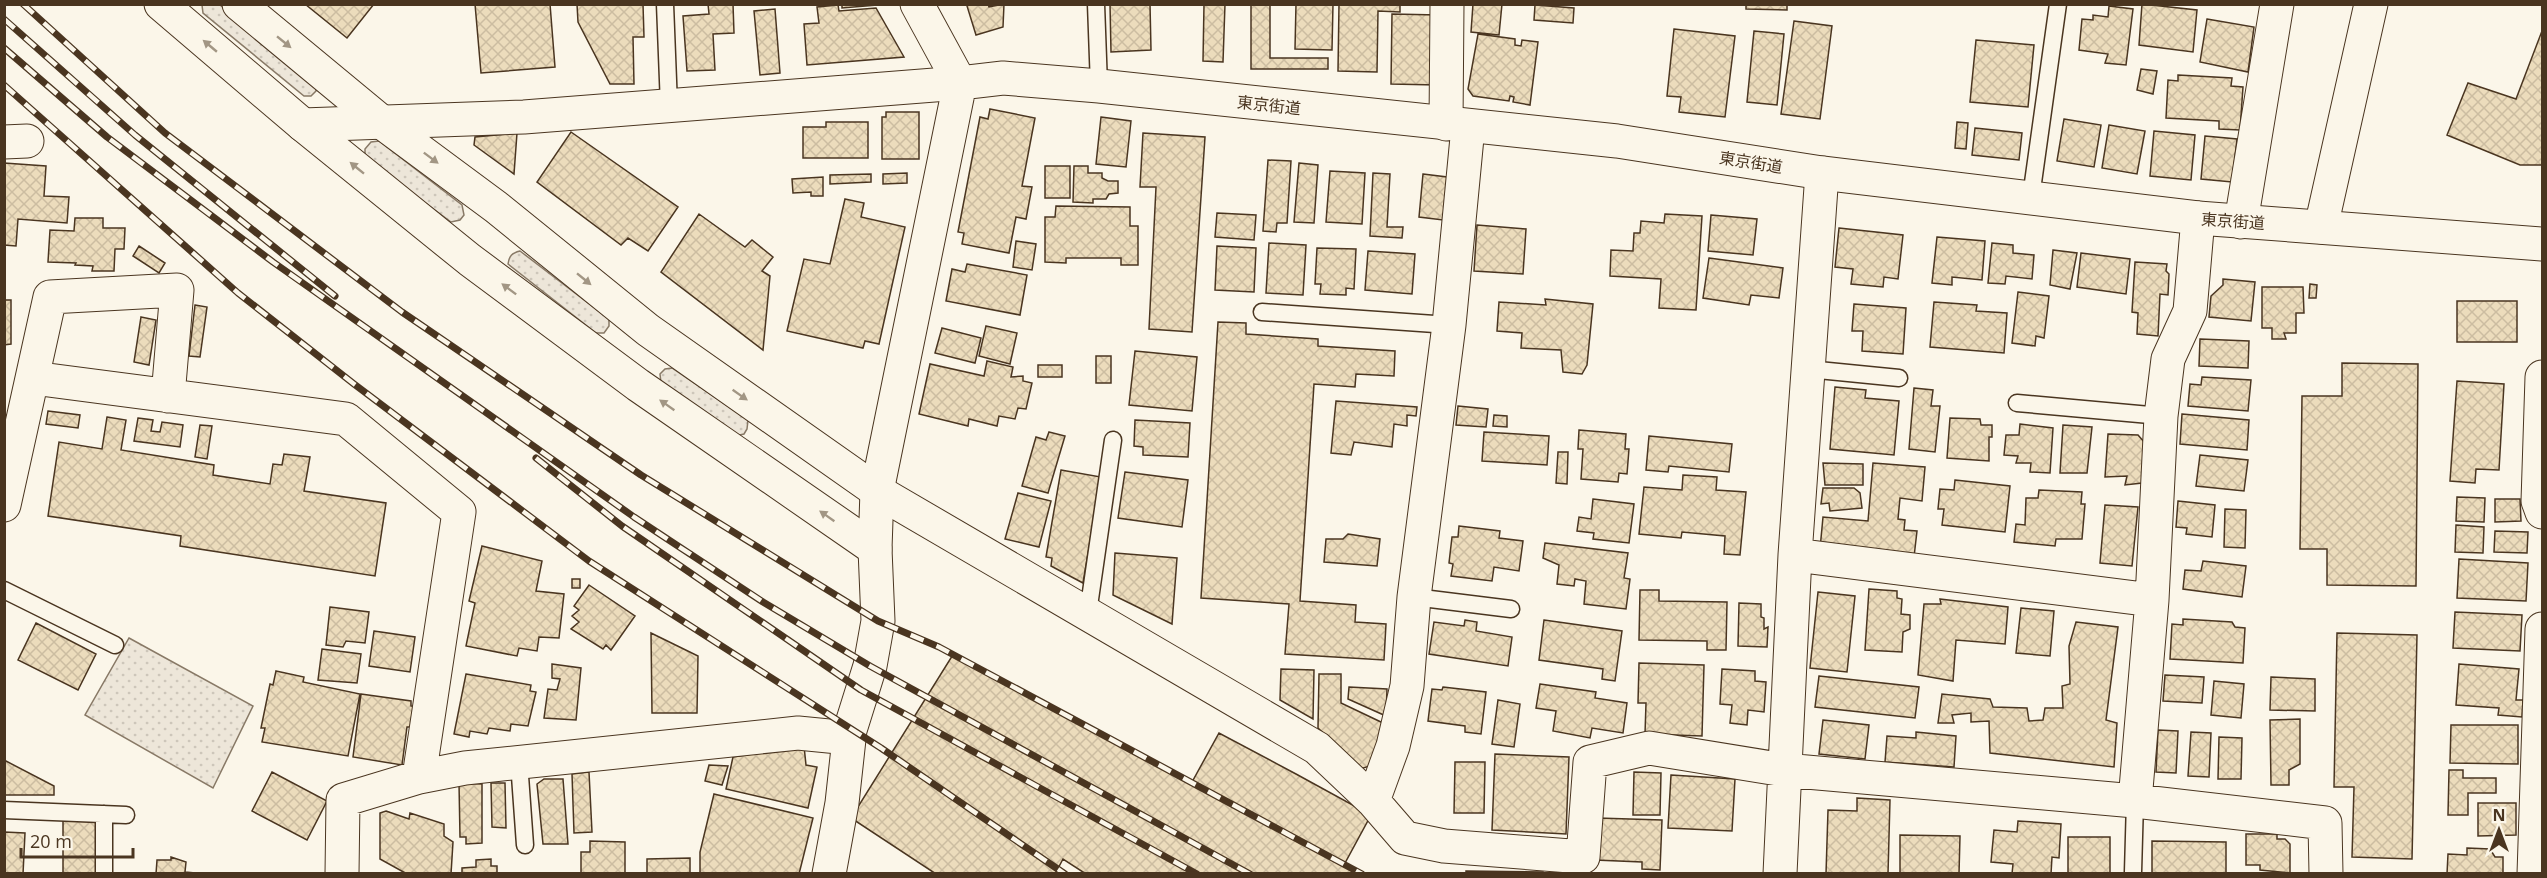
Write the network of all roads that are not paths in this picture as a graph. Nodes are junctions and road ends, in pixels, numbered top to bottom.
1 (161, 4) edge
2 (239, 4) edge
3 (665, 4) edge
4 (917, 4) edge
5 (1096, 4) edge
6 (1447, 4) edge
7 (2058, 4) edge
8 (2277, 4) edge
9 (2371, 4) edge
10 (960, 83) junction
11 (1099, 86) junction
12 (669, 106) junction
13 (384, 124) junction
14 (303, 125) junction
15 (1457, 125) junction
16 (1822, 173) junction
17 (2031, 197) junction
18 (2198, 218) junction
19 (2241, 222) junction
20 (2321, 226) junction
21 (2542, 243) edge
22 (1262, 312) dead end
23 (1449, 325) junction
24 (1808, 369) junction
25 (2542, 377) edge
26 (33, 378) junction
27 (1899, 378) dead end
28 (168, 396) junction
29 (2017, 403) dead end
30 (2161, 416) junction
31 (1113, 440) dead end
32 (877, 491) junction
33 (4, 505) edge
34 (2542, 512) edge
35 (875, 549) junction
36 (1795, 555) junction
37 (4, 590) edge
38 (1414, 597) junction
39 (2152, 600) junction
40 (1510, 609) dead end
41 (1088, 613) junction
42 (2542, 629) edge
43 (115, 645) dead end
44 (849, 738) junction
45 (519, 762) junction
46 (1784, 771) junction
47 (419, 777) junction
48 (1373, 801) junction
49 (2135, 801) junction
50 (4, 810) edge
51 (104, 814) junction
52 (126, 815) dead end
53 (525, 845) dead end
54 (2133, 872) edge
55 (104, 873) edge
56 (342, 873) edge
57 (829, 873) edge
58 (1780, 873) edge
59 (2326, 873) edge
60 (2534, 873) edge

14 -> 1 street
2 -> 13 street
3 - 12 lane
4 - 10 street
5 - 11 lane
6 - 15 street
7 - 17 lane
8 - 19 street
9 - 20 street
10 - 11 street, 東京街道
10 - 12 street, 東京街道
10 - 32 street
11 - 15 street, 東京街道
12 - 13 street, 東京街道
13 - 14 street, 東京街道
13 -> 32 street
35 -> 14 street
15 - 16 street, 東京街道
15 - 23 street
16 - 17 street, 東京街道
16 - 24 street
17 - 18 street, 東京街道
18 - 19 street, 東京街道
18 - 30 street
19 - 20 street, 東京街道
20 - 21 street, 東京街道
22 - 23 lane
23 - 38 street
24 - 27 lane
24 - 36 street
25 - 34 street
26 - 28 street
26 - 28 street
26 - 33 street
28 - 47 street
29 - 30 lane
30 - 39 street
31 - 41 lane
32 - 35 street
32 - 41 street
35 - 44 street
36 - 39 street
36 - 46 street
37 - 43 lane
38 - 40 lane
38 - 48 street
39 - 49 street
41 - 48 street
42 - 60 street
44 - 45 street
44 - 57 street
45 - 47 street
45 - 53 lane
46 - 48 street
46 - 49 street
46 - 58 street
47 - 56 street
49 - 54 lane
49 - 59 street
50 - 51 lane
51 - 52 lane
51 - 55 lane

